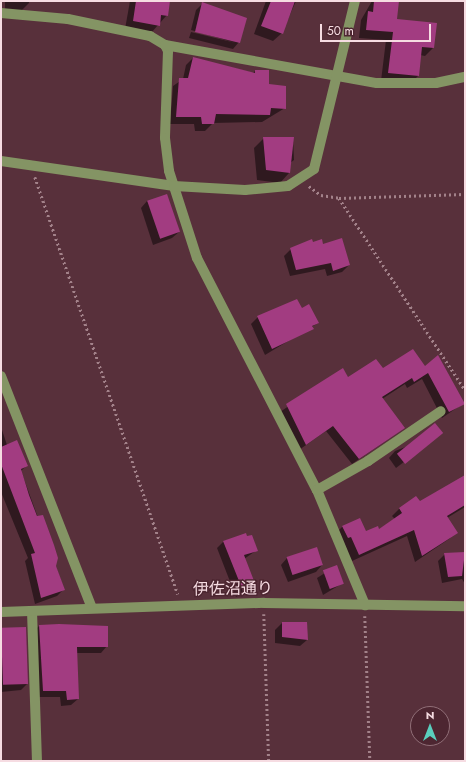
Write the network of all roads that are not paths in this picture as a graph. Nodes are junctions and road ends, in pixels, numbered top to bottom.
1 (355, 1) edge
2 (1, 13) edge
3 (165, 45) junction
4 (336, 75) junction
5 (465, 77) edge
6 (1, 161) edge
7 (174, 186) junction
8 (1, 376) edge
9 (441, 411) dead end
10 (317, 490) junction
11 (365, 605) junction
12 (465, 606) edge
13 (92, 608) junction
14 (32, 611) junction
15 (1, 612) edge
16 (37, 761) edge

1 - 4 street
2 - 3 street
3 - 4 street
3 - 7 street
4 - 5 street
4 - 7 street
6 - 7 street
7 - 10 street
8 - 13 street
9 - 10 street
10 - 11 street
11 - 12 street, 伊佐沼通り
11 - 13 street, 伊佐沼通り
13 - 14 street, 伊佐沼通り
14 - 15 street, 伊佐沼通り
14 - 16 street

